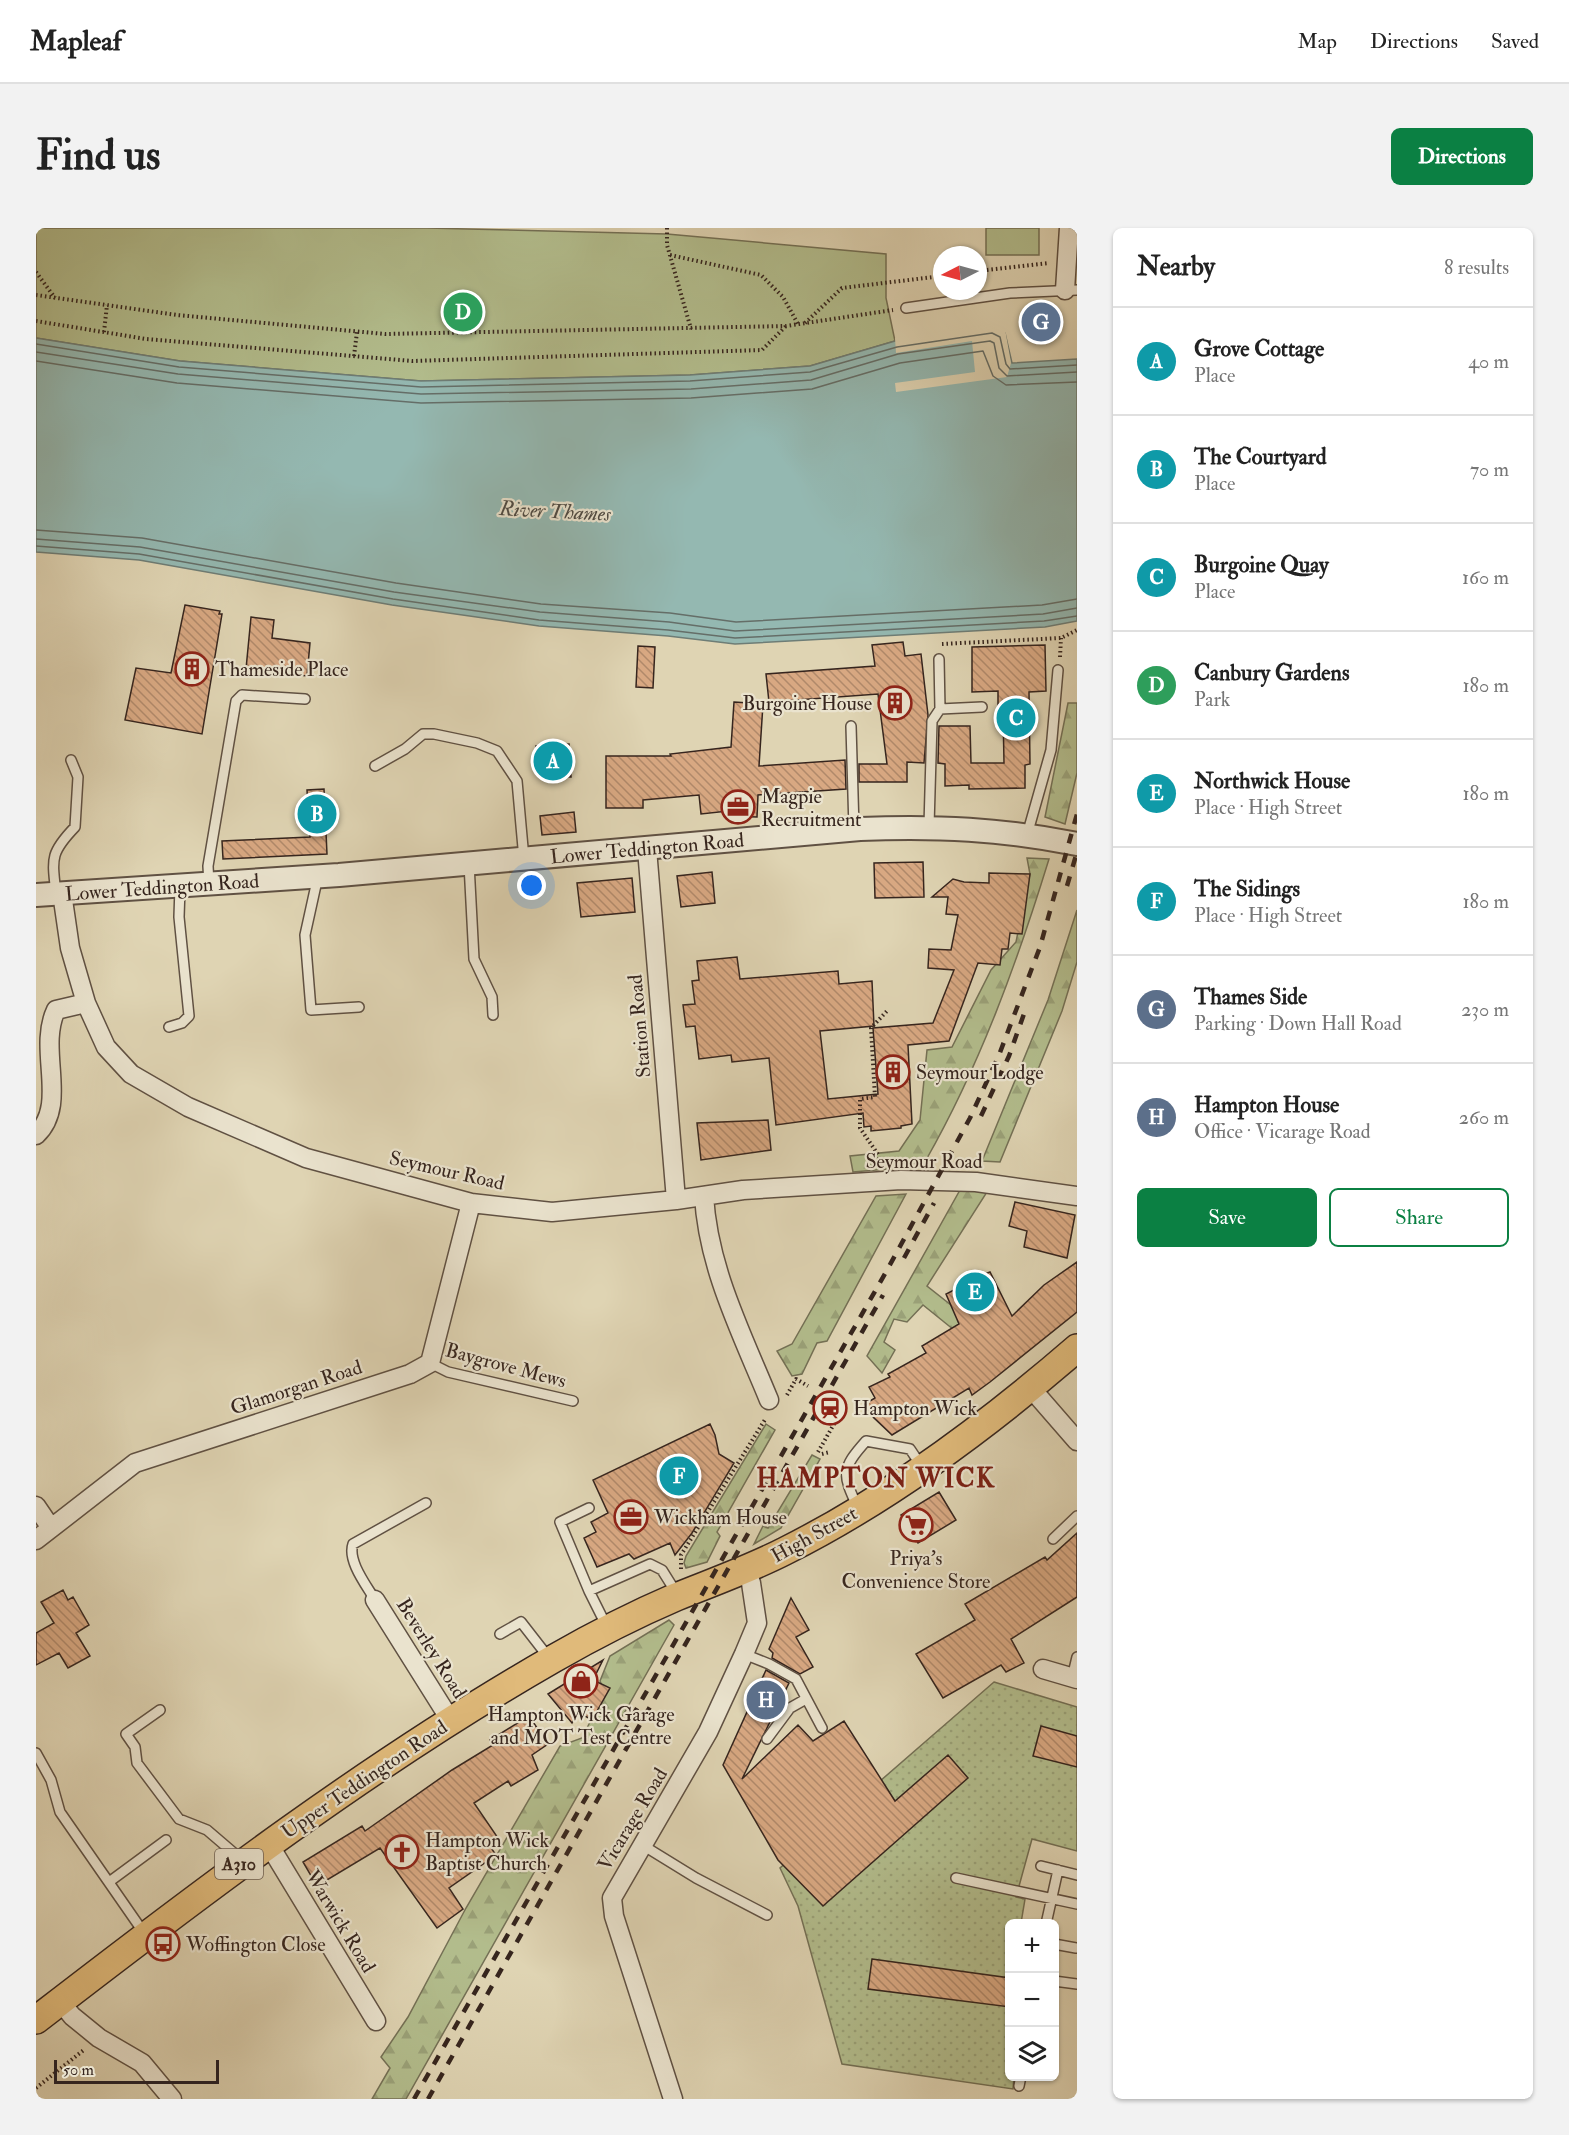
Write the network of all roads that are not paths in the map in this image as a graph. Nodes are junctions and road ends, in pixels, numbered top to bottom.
1 (1068, 228) edge
2 (1071, 290) edge
3 (906, 308) road end
4 (939, 654) road end
5 (1058, 670) dead end
6 (305, 699) dead end
7 (982, 707) dead end
8 (940, 709) junction
9 (851, 726) dead end
10 (71, 760) dead end
11 (375, 766) dead end
12 (929, 826) junction
13 (854, 829) junction
14 (1027, 835) junction
15 (1077, 844) edge
16 (647, 849) junction
17 (524, 859) junction
18 (469, 864) junction
19 (318, 876) junction
20 (209, 884) junction
21 (180, 886) junction
22 (51, 894) edge
23 (86, 1003) junction
24 (359, 1007) dead end
25 (493, 1015) dead end
26 (169, 1027) dead end
27 (36, 1135) edge
28 (704, 1196) junction
29 (1077, 1196) edge
30 (676, 1200) junction
31 (471, 1203) junction
32 (1077, 1348) edge
33 (430, 1363) junction
34 (1030, 1387) junction
35 (769, 1400) road end
36 (573, 1401) dead end
37 (1077, 1441) edge
38 (923, 1468) junction
39 (426, 1503) dead end
40 (36, 1506) edge
41 (589, 1508) dead end
42 (859, 1509) junction
43 (1077, 1516) edge
44 (51, 1528) junction
45 (1053, 1539) dead end
46 (36, 1540) edge
47 (746, 1570) junction
48 (589, 1591) junction
49 (682, 1595) junction
50 (375, 1600) joint
51 (608, 1629) junction
52 (500, 1634) dead end
53 (744, 1654) junction
54 (1077, 1657) edge
55 (551, 1660) junction
56 (1043, 1669) dead end
57 (1075, 1679) edge
58 (806, 1699) junction
59 (160, 1710) dead end
60 (451, 1721) junction
61 (822, 1728) dead end
62 (767, 1739) dead end
63 (36, 1753) edge
64 (166, 1840) dead end
65 (268, 1844) junction
66 (644, 1846) junction
67 (244, 1861) junction
68 (1041, 1866) dead end
69 (1058, 1870) junction
70 (1077, 1875) edge
71 (956, 1878) dead end
72 (109, 1882) junction
73 (1050, 1897) junction
74 (1077, 1904) edge
75 (767, 1915) dead end
76 (1047, 1919) edge
77 (146, 1935) junction
78 (1059, 1945) edge
79 (1076, 1948) edge
80 (1059, 1982) edge
81 (1077, 1984) edge
82 (60, 2001) junction
83 (36, 2020) edge
84 (376, 2021) dead end
85 (172, 2099) edge
86 (672, 2099) edge

1 - 2 street
2 - 3 lane
4 - 8 lane
5 - 14 lane
6 - 20 lane
7 - 8 lane
8 - 12 lane
9 - 13 lane
10 - 22 lane
11 - 17 lane
12 - 13 street, Lower Teddington Road
12 - 14 street, Lower Teddington Road
13 - 16 street, Lower Teddington Road
14 - 15 street, Lower Teddington Road
16 - 17 street, Lower Teddington Road
16 - 30 street, Station Road
17 - 18 street, Lower Teddington Road
18 - 19 street, Lower Teddington Road
18 - 25 lane
19 - 20 street, Lower Teddington Road
19 - 24 lane
20 - 21 street, Lower Teddington Road
21 - 22 street, Lower Teddington Road
21 - 26 lane
22 - 23 street, Seymour Road
23 - 27 street
23 - 31 street, Seymour Road
28 - 29 street, Seymour Road
28 - 30 street, Seymour Road
28 - 35 street
30 - 31 street, Seymour Road
31 - 33 street
32 - 34 main road, High Street / A310
33 - 36 lane, Baygrove Mews
33 - 44 street, Glamorgan Road
34 - 37 street
34 - 38 main road, High Street / A310
38 - 42 main road, High Street / A310
38 - 42 lane
39 - 50 lane
40 - 44 street
41 - 48 lane
42 - 47 main road, High Street / A310
43 - 45 lane
44 - 46 street, Glamorgan Road
47 - 49 main road, High Street / A310
47 - 53 street, Vicarage Road
48 - 49 lane
48 - 51 lane
49 - 51 main road, Upper Teddington Road / A310
50 - 60 street, Beverley Road
51 - 55 main road, Upper Teddington Road / A310
52 - 55 lane
53 - 58 lane
53 - 66 street, Vicarage Road
54 - 57 lane
55 - 60 main road, Upper Teddington Road / A310
56 - 57 street
58 - 61 lane
58 - 62 lane
59 - 67 lane
60 - 65 main road, Upper Teddington Road / A310
63 - 72 lane
64 - 72 lane
65 - 67 main road, Upper Teddington Road / A310
65 - 84 street, Warwick Road
66 - 75 lane
66 - 86 street, Vicarage Road
67 - 77 main road, Upper Teddington Road / A310
68 - 69 lane
69 - 70 lane
69 - 73 lane
71 - 73 lane
72 - 77 lane
73 - 74 lane
73 - 76 lane
77 - 82 main road, Upper Teddington Road / A310
78 - 79 lane
80 - 81 lane
82 - 83 main road, Upper Teddington Road / A310
82 - 85 street

